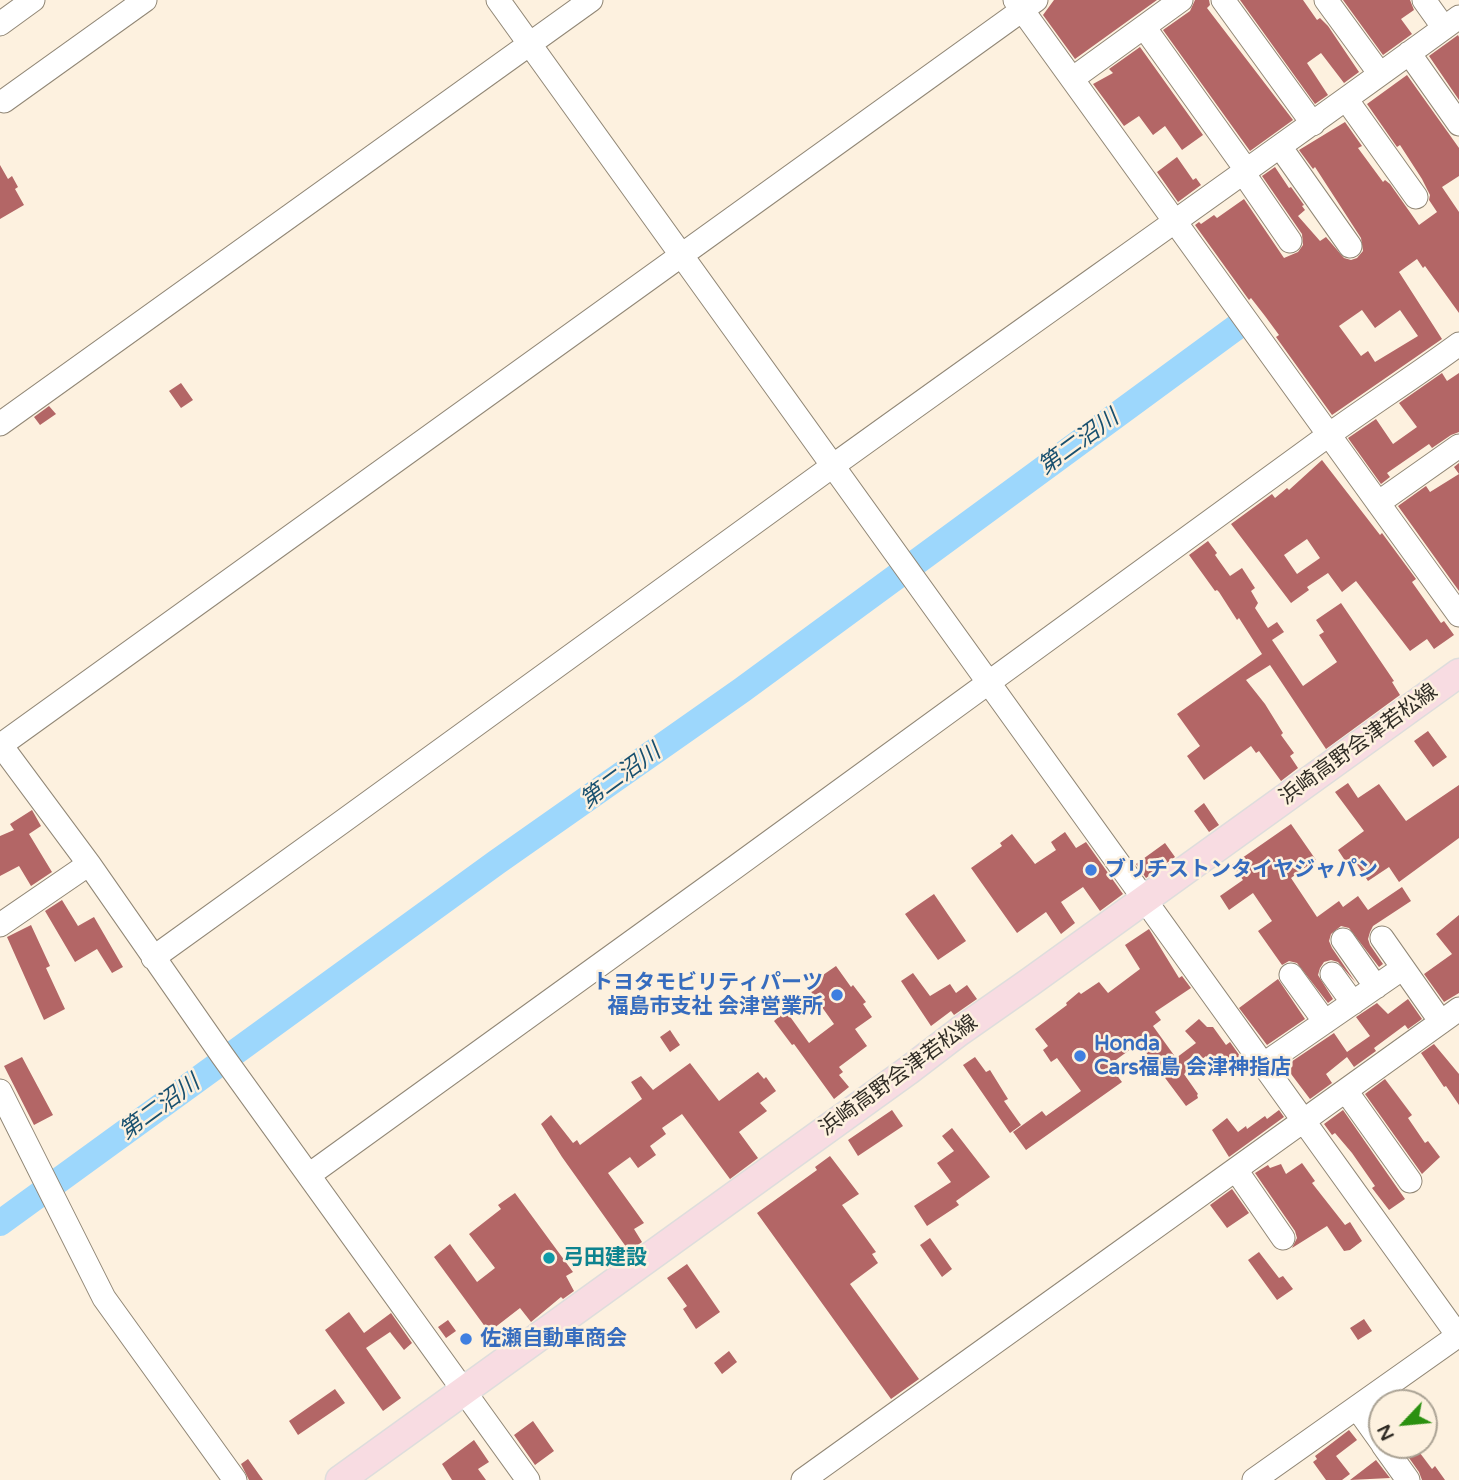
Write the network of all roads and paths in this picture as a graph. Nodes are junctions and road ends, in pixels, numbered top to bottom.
1 (33, 0) edge
2 (145, 0) edge
3 (498, 0) edge
4 (591, 0) edge
5 (1181, 0) edge
6 (1223, 0) edge
7 (1326, 0) edge
8 (1424, 0) edge
9 (1024, 3) edge
10 (1451, 22) edge
11 (0, 24) edge
12 (1144, 27) junction
13 (529, 44) junction
14 (1409, 53) junction
15 (1380, 75) junction
16 (1072, 79) junction
17 (1346, 99) junction
18 (4, 102) dead end
19 (1313, 124) junction
20 (1459, 124) edge
21 (1281, 148) junction
22 (1246, 173) junction
23 (1416, 197) dead end
24 (1175, 222) junction
25 (1290, 241) dead end
26 (1350, 246) dead end
27 (682, 255) junction
28 (1459, 344) edge
29 (0, 424) edge
30 (1329, 435) junction
31 (1459, 446) edge
32 (833, 466) junction
33 (1378, 503) junction
34 (1459, 615) edge
35 (1459, 673) edge
36 (991, 684) junction
37 (0, 745) edge
38 (89, 864) junction
39 (1150, 906) junction
40 (0, 925) edge
41 (1382, 938) dead end
42 (1343, 940) dead end
43 (153, 958) junction
44 (1403, 968) junction
45 (1332, 974) dead end
46 (1292, 975) dead end
47 (1376, 987) junction
48 (1353, 1003) junction
49 (1450, 1016) edge
50 (1325, 1022) junction
51 (1264, 1065) junction
52 (0, 1091) edge
53 (1346, 1091) junction
54 (1305, 1121) junction
55 (1236, 1170) junction
56 (309, 1175) junction
57 (1410, 1181) dead end
58 (1283, 1238) dead end
59 (1459, 1336) edge
60 (470, 1398) junction
61 (1357, 1408) junction
62 (1368, 1423) edge
63 (1393, 1459) edge
64 (235, 1480) edge
65 (340, 1480) edge
66 (528, 1480) edge
67 (803, 1480) edge
68 (1254, 1480) edge
69 (1408, 1480) edge

1 - 11 street
2 - 18 street
3 - 13 street
4 - 13 street
5 - 12 street
6 - 19 street
7 - 15 street
8 - 10 street
9 - 16 street
9 - 27 street
10 - 14 street
12 - 16 street
12 - 22 street
13 - 27 street
13 - 29 street
14 - 15 street
14 - 20 street
15 - 17 street
16 - 24 street
17 - 19 street
17 - 23 street
19 - 21 street
21 - 22 street
21 - 26 street
22 - 24 street
22 - 25 street
24 - 30 street
24 - 32 street
27 - 32 street
27 - 37 street
28 - 30 street
30 - 33 street
30 - 36 street
31 - 33 street
32 - 36 street
32 - 43 street
33 - 34 street
35 - 39 main road, 浜崎高野会津若松線
36 - 39 street
36 - 56 street
37 - 38 street
38 - 40 street
38 - 43 street
39 - 51 street
39 - 60 main road, 浜崎高野会津若松線
41 - 44 street
42 - 47 street
43 - 56 street
44 - 47 street
44 - 49 street
45 - 48 street
46 - 50 street
47 - 48 street
48 - 50 street
49 - 53 street
50 - 51 street
51 - 54 street
52 - 64 street
53 - 54 street
53 - 57 street
54 - 55 street
54 - 59 street
55 - 58 street
55 - 67 street
56 - 60 street
59 - 61 street
60 - 65 main road, 浜崎高野会津若松線
60 - 66 street
61 - 62 street
61 - 68 street
63 - 69 street

